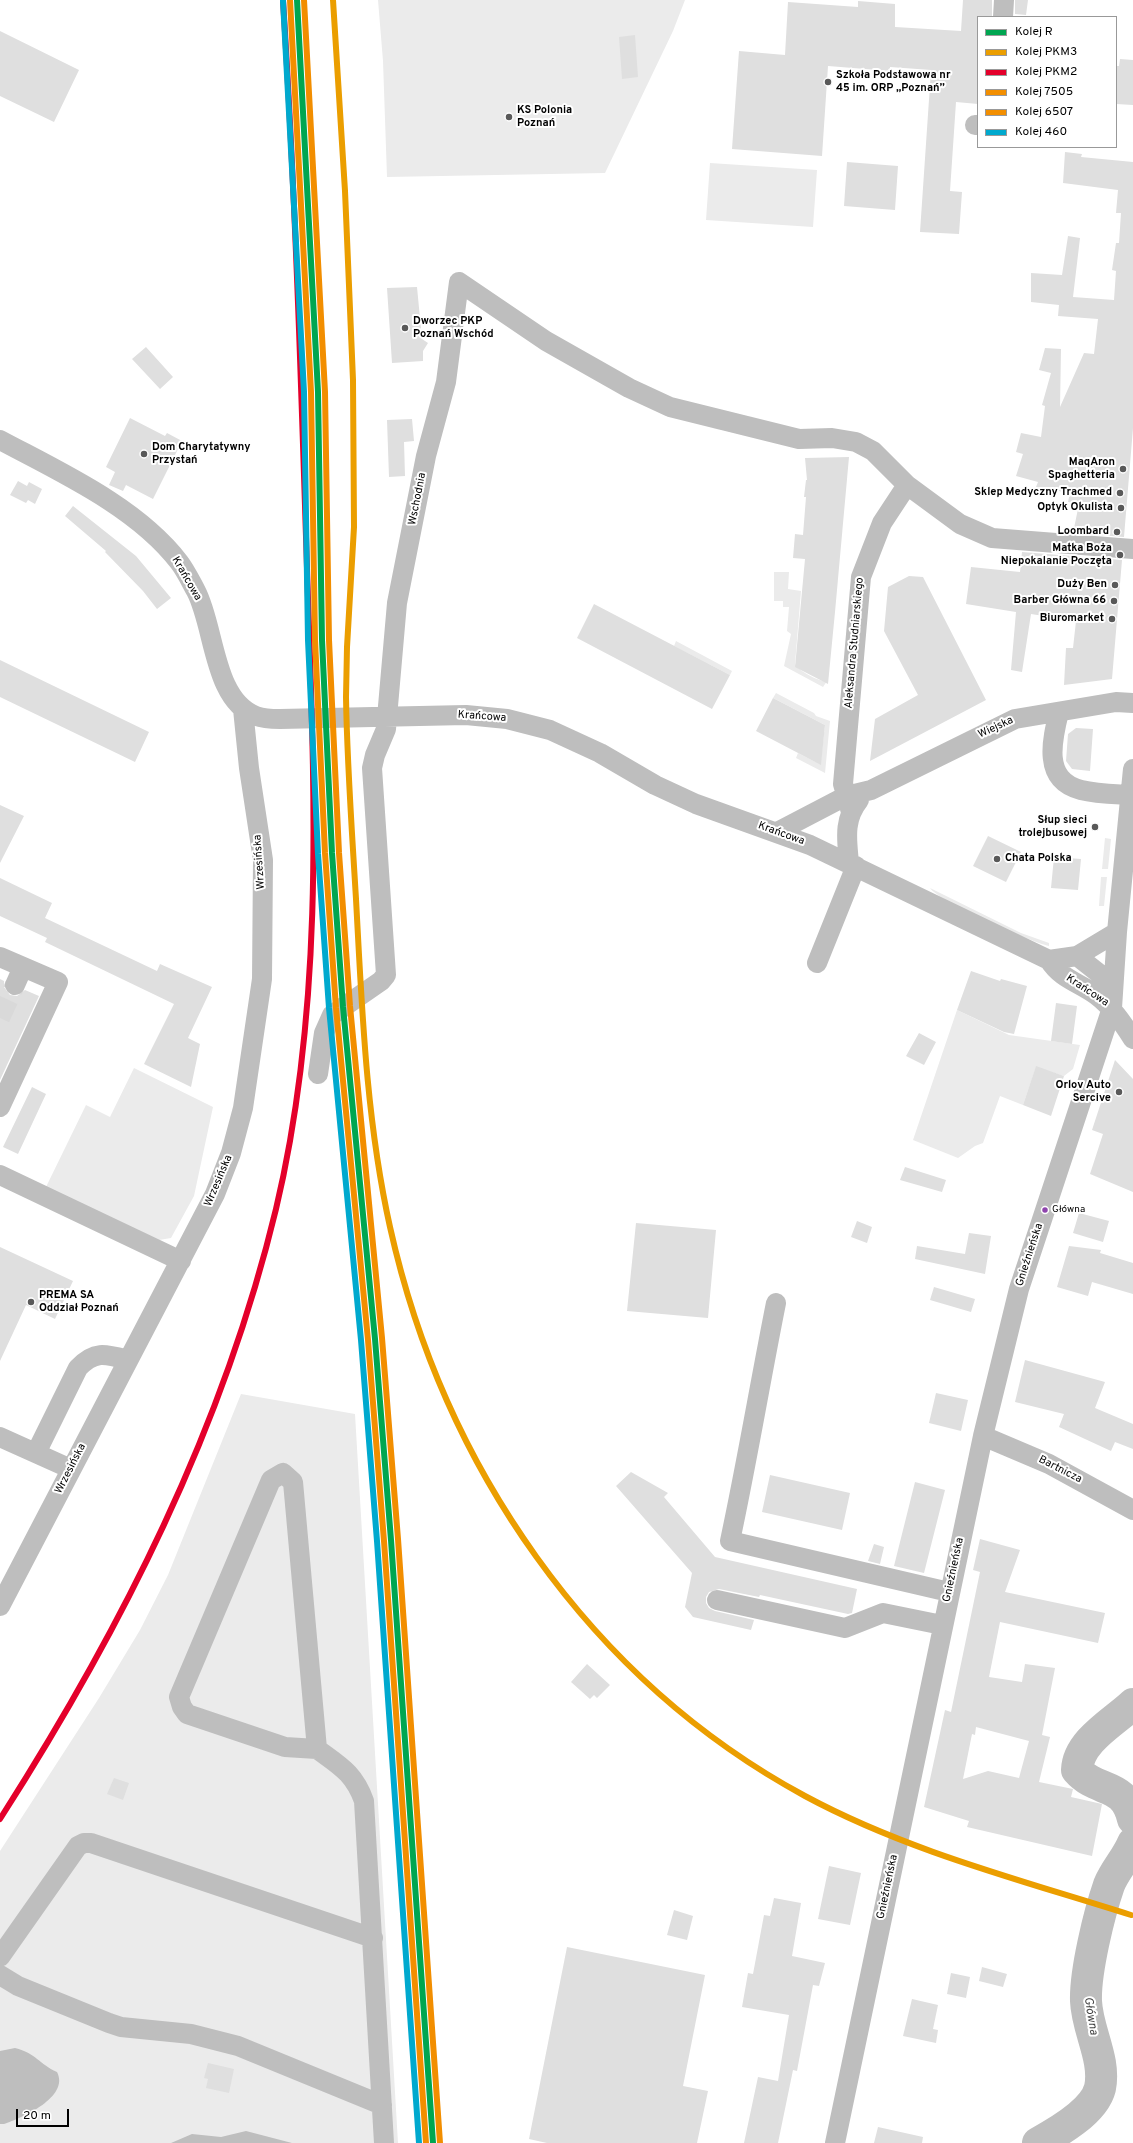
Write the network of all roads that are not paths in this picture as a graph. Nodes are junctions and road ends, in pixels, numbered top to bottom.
1 (1004, 0) edge
2 (1003, 16) edge
3 (0, 440) edge
4 (907, 485) junction
5 (1133, 549) edge
6 (1133, 703) edge
7 (244, 709) junction
8 (1059, 712) junction
9 (387, 717) junction
10 (1133, 769) edge
11 (1131, 795) junction
12 (849, 804) junction
13 (777, 832) junction
14 (852, 865) junction
15 (1117, 932) junction
16 (1077, 956) junction
17 (0, 957) edge
18 (1049, 960) junction
19 (817, 963) dead end
20 (23, 967) junction
21 (15, 986) tunnel mouth
22 (1112, 1008) junction
23 (1133, 1039) edge
24 (318, 1074) dead end
25 (0, 1107) edge
26 (0, 1175) edge
27 (181, 1261) junction
28 (776, 1303) dead end
29 (128, 1360) junction
30 (983, 1436) junction
31 (0, 1437) edge
32 (36, 1453) junction
33 (71, 1470) junction
34 (1133, 1510) edge
35 (949, 1592) junction
36 (717, 1600) dead end
37 (0, 1606) edge
38 (942, 1625) junction
39 (317, 1749) junction
40 (373, 1938) junction
41 (0, 1957) edge
42 (0, 1976) edge
43 (382, 2105) junction
44 (384, 2143) edge
45 (835, 2143) edge

1 - 2 street
3 - 7 street, Krańcowa
4 - 5 street
4 - 9 street, Wschodnia
4 - 12 street, Aleksandra Studniarskiego
6 - 8 street, Wiejska
7 - 9 street, Krańcowa
7 - 27 street, Wrzesińska
8 - 11 street
8 - 12 street, Wiejska
9 - 13 street, Krańcowa
9 - 24 street, Wschodnia
10 - 11 street
11 - 15 street
12 - 13 street, Wiejska
12 - 14 street
13 - 14 street, Krańcowa
14 - 18 street, Krańcowa
14 - 19 street
15 - 16 street
15 - 22 street
16 - 18 street, Krańcowa
16 - 22 street, Krańcowa
17 - 20 street
18 - 22 street, Krańcowa
20 - 21 street
20 - 25 street
22 - 23 street
22 - 30 street, Gnieźnieńska
26 - 27 street
27 - 29 street, Wrzesińska
28 - 35 street
29 - 32 street
29 - 33 street, Wrzesińska
30 - 34 street, Bartnicza
30 - 35 street, Gnieźnieńska
31 - 32 street
32 - 33 street
33 - 37 street, Wrzesińska
35 - 38 street, Gnieźnieńska
36 - 38 street
38 - 45 street, Gnieźnieńska
39 - 39 street
39 - 40 street
40 - 41 street
40 - 43 street
42 - 43 street
43 - 44 street

